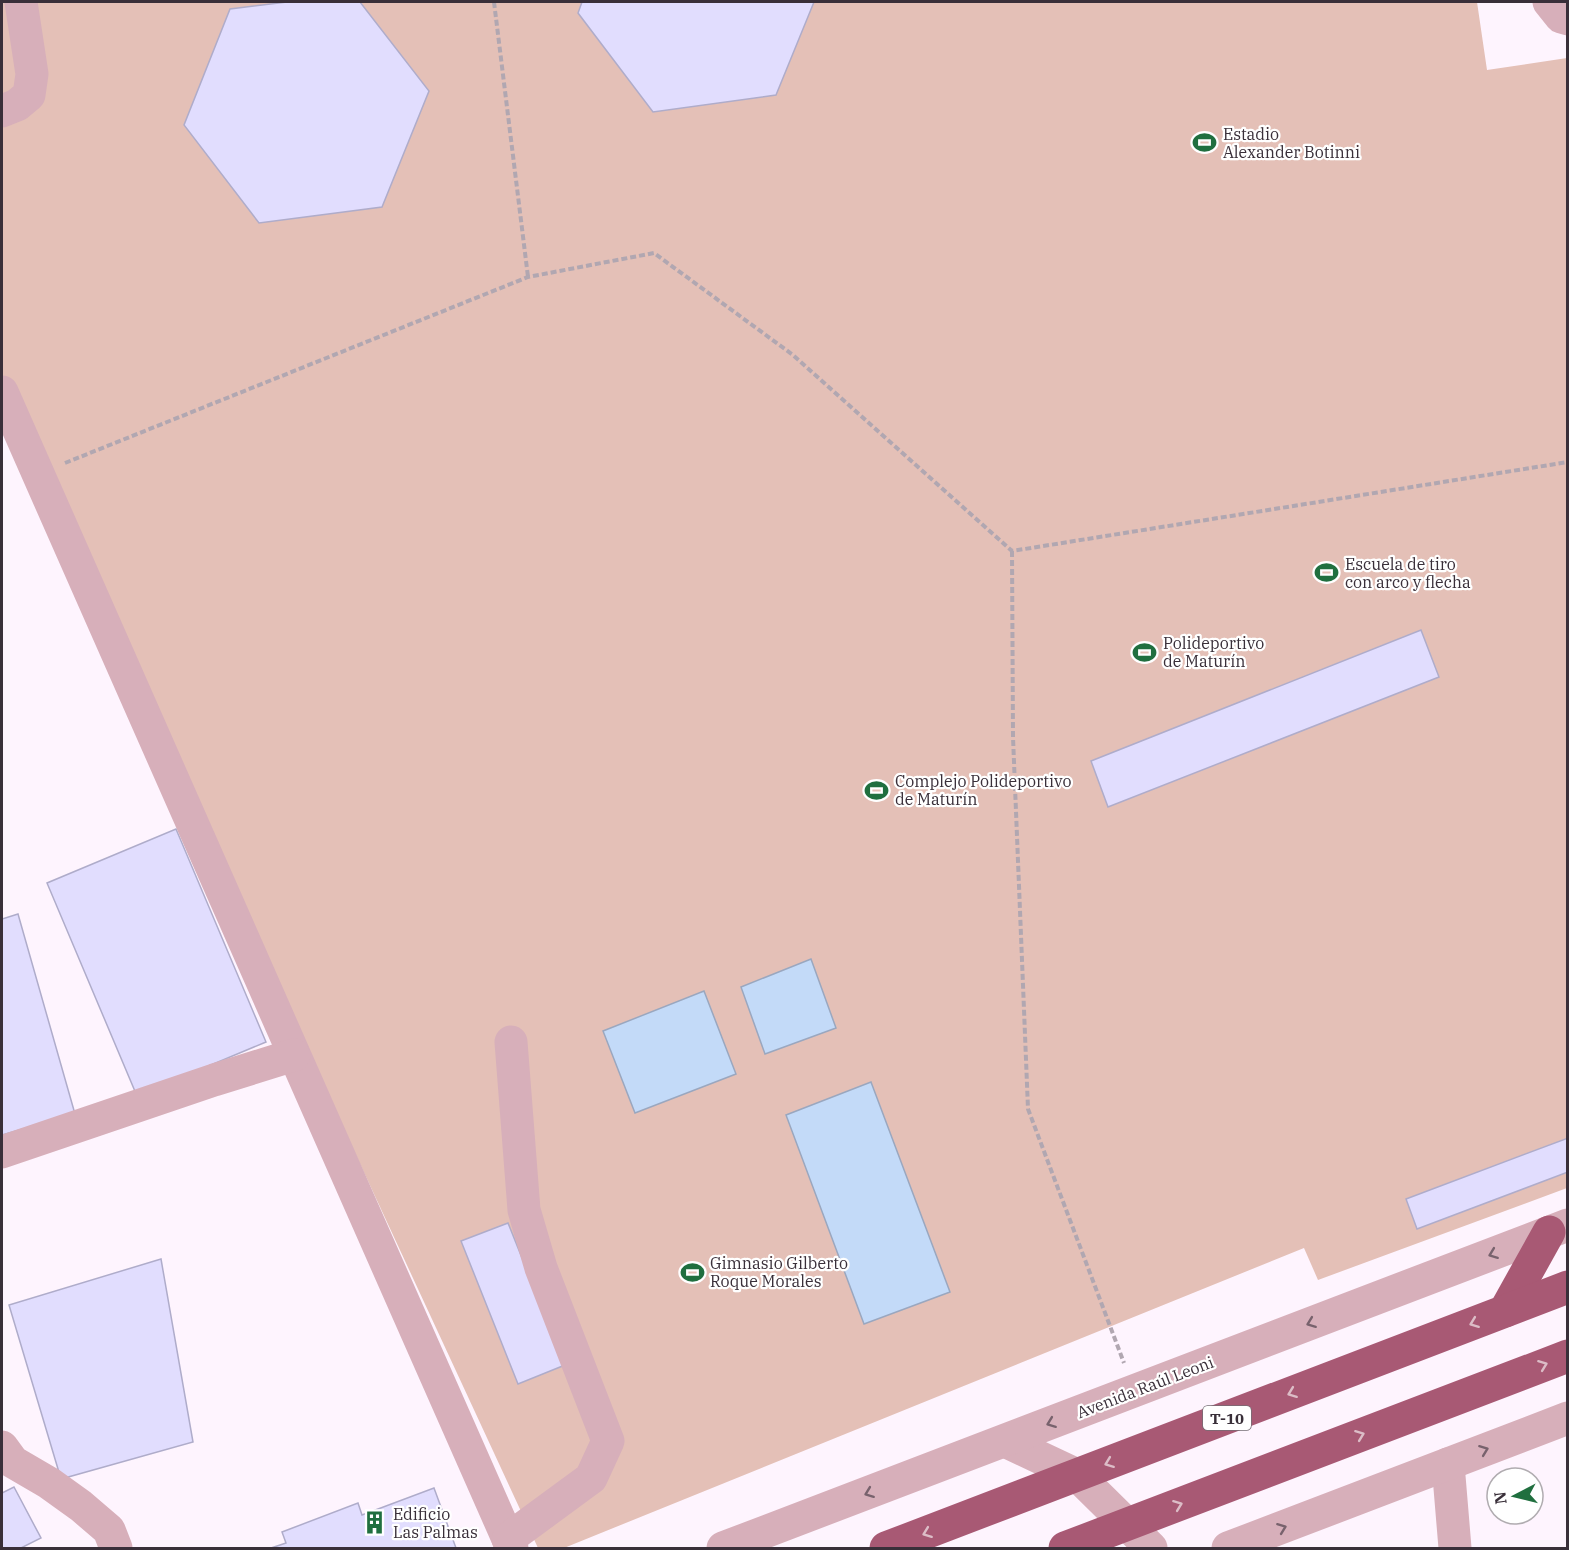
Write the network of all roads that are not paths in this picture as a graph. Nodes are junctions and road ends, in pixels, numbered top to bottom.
1 (21, 2) edge
2 (1549, 2) edge
3 (1568, 19) edge
4 (2, 111) edge
5 (2, 392) edge
6 (511, 1042) dead end
7 (294, 1055) junction
8 (2, 1152) edge
9 (1558, 1229) edge
10 (1568, 1287) edge
11 (1505, 1311) junction
12 (1568, 1356) edge
13 (1568, 1419) edge
14 (1005, 1441) junction
15 (2, 1447) edge
16 (1448, 1464) junction
17 (1077, 1475) junction
18 (1128, 1524) junction
19 (510, 1544) edge
20 (116, 1548) edge
21 (723, 1548) edge
22 (886, 1548) edge
23 (1065, 1548) edge
24 (1151, 1548) edge
25 (1228, 1548) edge
26 (1455, 1548) edge

1 - 4 street
2 - 3 street
5 - 7 street
6 - 19 street
7 - 8 street
7 - 19 street
9 - 11 highway
9 -> 14 street, Avenida Raúl Leoni
10 - 11 highway, T-10
11 -> 17 highway, T-10
18 -> 12 highway
16 -> 13 street
14 - 17 street
14 -> 21 street, Avenida Raúl Leoni
15 - 20 street
25 -> 16 street
16 - 26 street
17 - 18 street
17 -> 22 highway, T-10
18 - 23 highway
18 - 24 street

